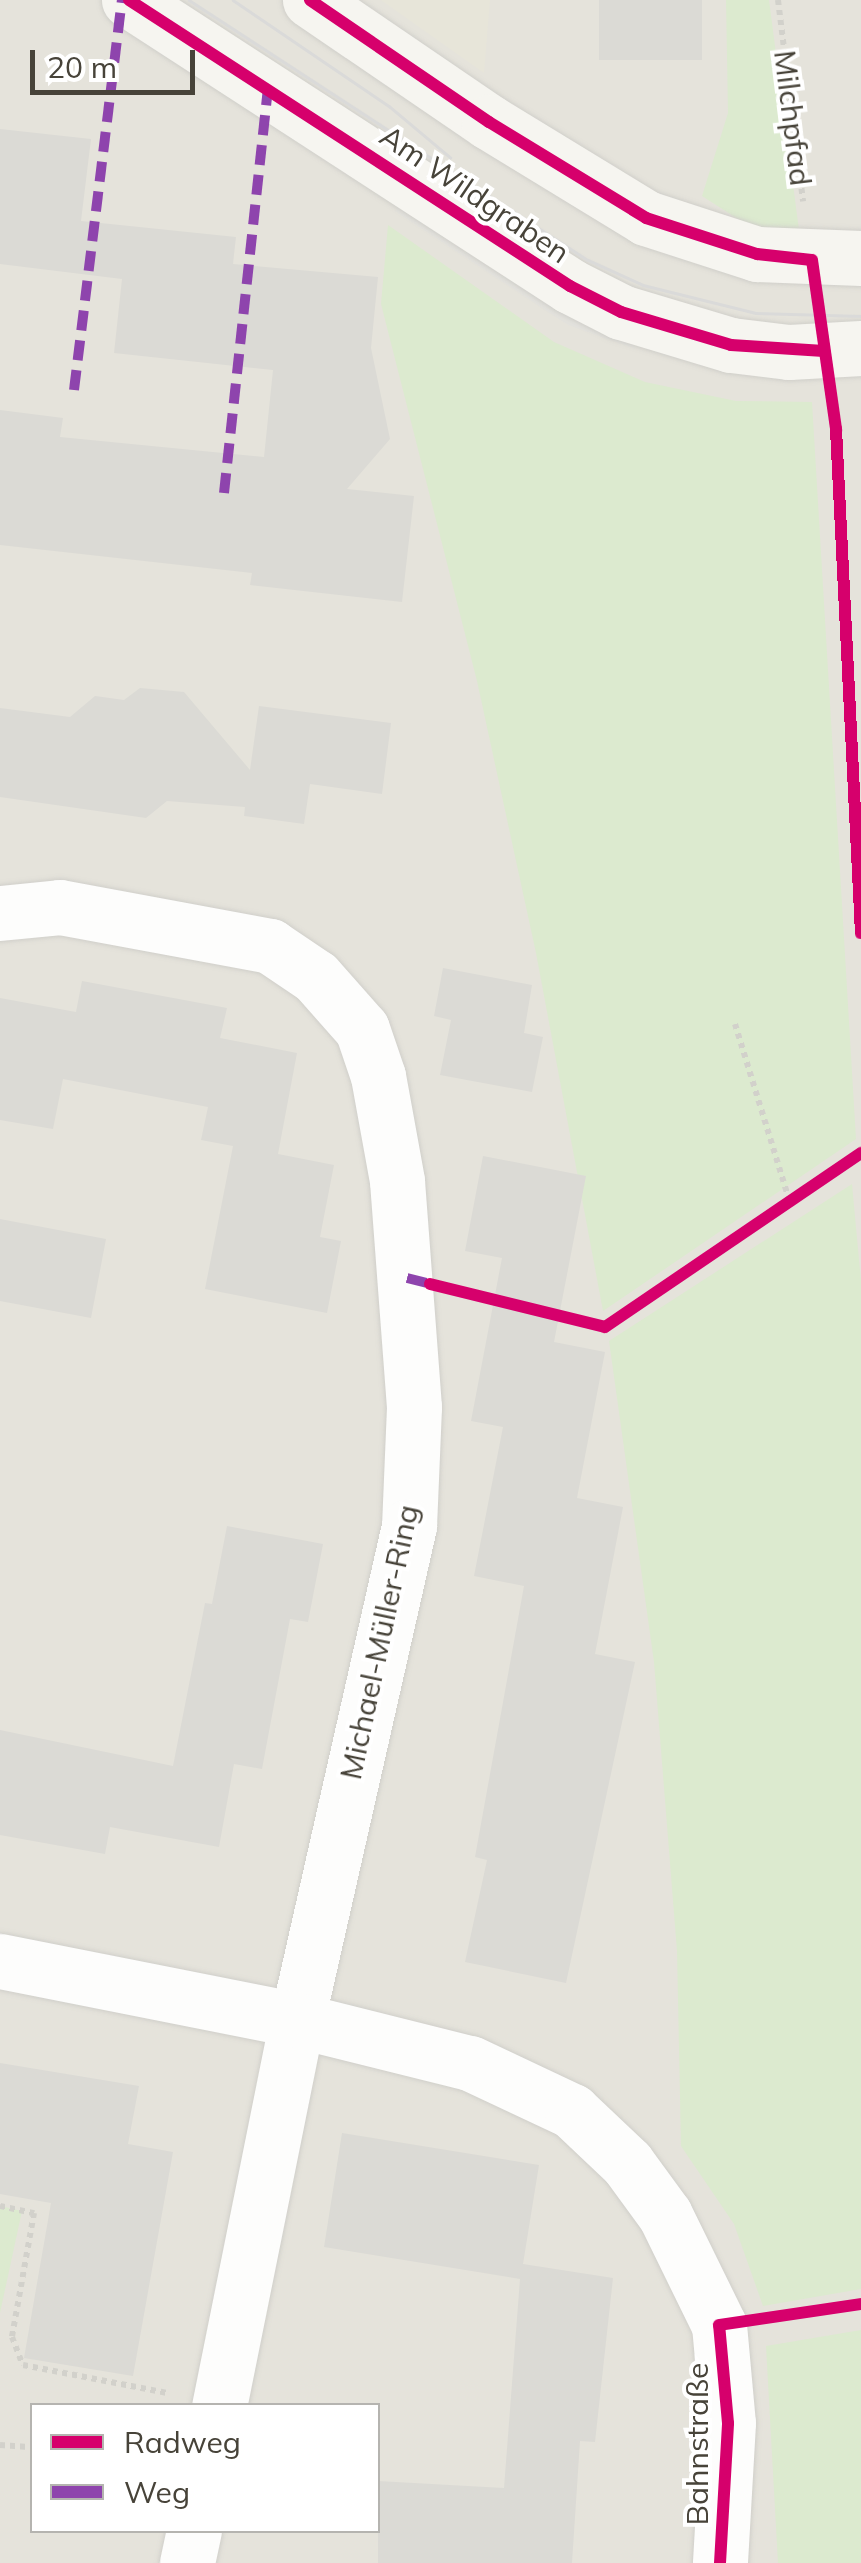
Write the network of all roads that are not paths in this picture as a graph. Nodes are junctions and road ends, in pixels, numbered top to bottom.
1 (130, 0) edge
2 (310, 0) edge
3 (861, 258) edge
4 (861, 348) edge
5 (0, 913) edge
6 (0, 1961) edge
7 (297, 2020) junction
8 (220, 2403) edge
9 (193, 2533) edge
10 (187, 2563) edge
11 (720, 2563) edge

1 - 4 street, Am Wildgraben
2 - 3 street
5 - 7 street, Michael-Müller-Ring
6 - 7 street, Bahnstraße
7 - 8 street, Michael-Müller-Ring
7 - 11 street, Bahnstraße
9 - 10 street

